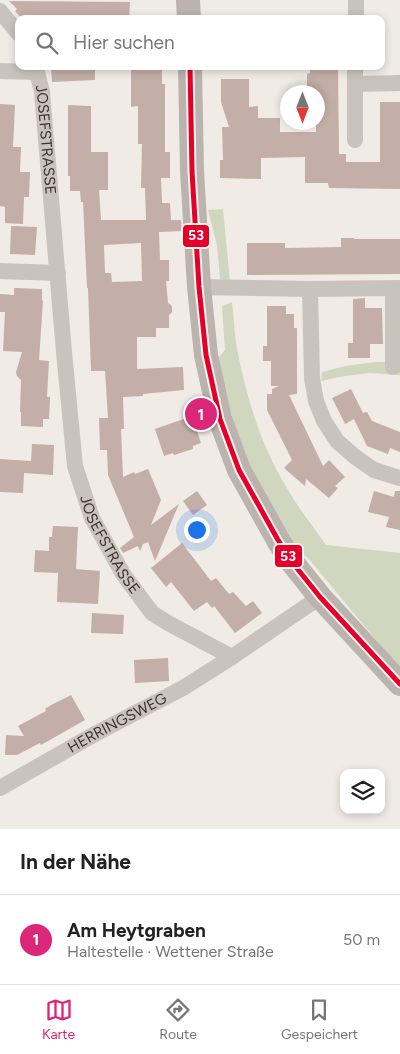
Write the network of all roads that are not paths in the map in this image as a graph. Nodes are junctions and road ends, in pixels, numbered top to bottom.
1 (188, 0) edge
2 (356, 0) edge
3 (0, 11) edge
4 (189, 15) edge
5 (356, 15) edge
6 (15, 29) edge
7 (18, 70) edge
8 (35, 70) edge
9 (190, 70) edge
10 (356, 70) edge
11 (0, 71) edge
12 (400, 83) edge
13 (355, 84) junction
14 (355, 140) dead end
15 (0, 271) edge
16 (58, 273) junction
17 (199, 287) junction
18 (397, 288) edge
19 (310, 289) junction
20 (393, 367) dead end
21 (400, 478) edge
22 (320, 597) junction
23 (232, 657) junction
24 (400, 684) edge
25 (0, 788) edge

1 - 4 street
2 - 5 street
3 - 6 street
7 - 11 street
8 - 16 street, JOSEFSTRASSE
9 - 17 street
10 - 13 street
12 - 13 street
13 - 14 street
15 - 16 street
16 - 23 street, JOSEFSTRASSE
17 - 19 street
17 - 22 street
18 - 19 street
18 - 20 street
19 - 21 street
22 - 23 street
22 - 24 street
23 - 25 street, HERRINGSWEG

